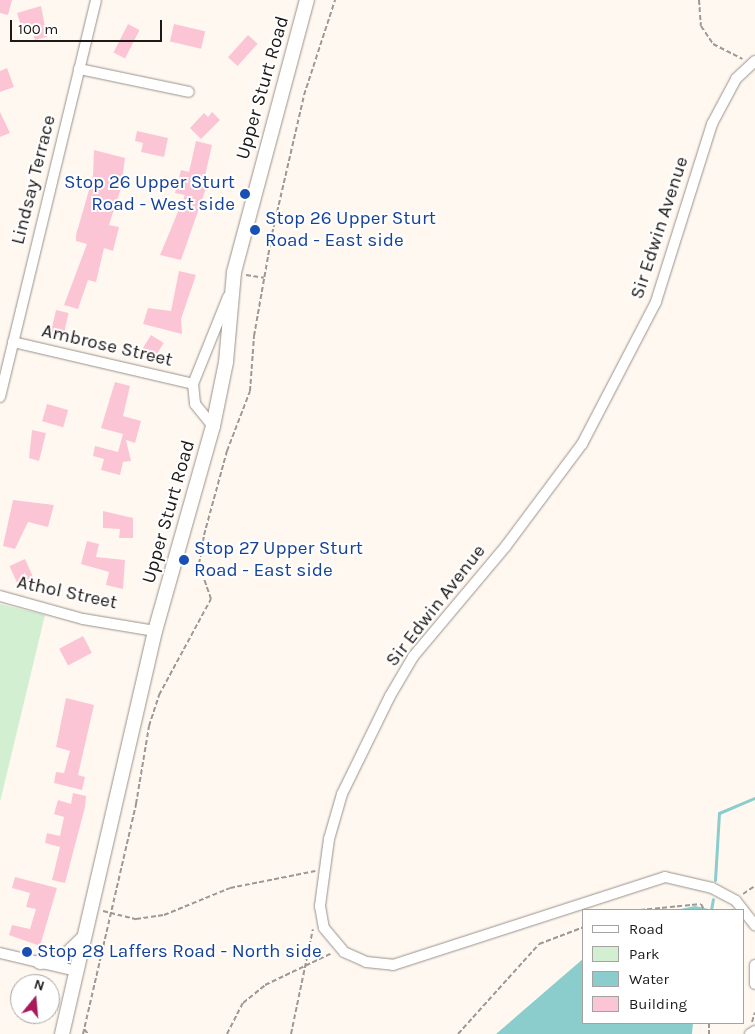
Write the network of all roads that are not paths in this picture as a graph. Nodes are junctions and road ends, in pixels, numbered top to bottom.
1 (96, 0) edge
2 (307, 0) edge
3 (755, 62) edge
4 (79, 69) junction
5 (189, 92) dead end
6 (228, 297) junction
7 (13, 342) junction
8 (193, 384) junction
9 (0, 397) edge
10 (212, 426) junction
11 (0, 596) edge
12 (155, 631) junction
13 (742, 909) edge
14 (745, 912) edge
15 (755, 925) edge
16 (84, 938) junction
17 (0, 953) edge
18 (40, 962) junction
19 (755, 965) edge
20 (76, 971) junction
21 (755, 984) edge
22 (755, 1031) edge
23 (62, 1034) edge
24 (750, 1034) edge

1 - 4 street, Lindsay Terrace
2 - 6 main road, Upper Sturt Road
3 - 13 street, Sir Edwin Avenue
4 - 5 street
4 - 7 street, Lindsay Terrace
6 - 8 street, Ambrose Street
6 - 10 main road, Upper Sturt Road
7 - 8 street, Ambrose Street
7 - 9 street, Lindsay Terrace
8 - 10 street, Ambrose Street
10 - 12 main road, Upper Sturt Road
11 - 12 street, Athol Street
12 - 16 main road, Upper Sturt Road
14 - 15 street, Sir Edwin Avenue
16 - 18 main road
16 - 20 main road, Upper Sturt Road
17 - 18 street
18 - 20 street
19 - 21 street
20 - 23 main road, Upper Sturt Road
22 - 24 street

